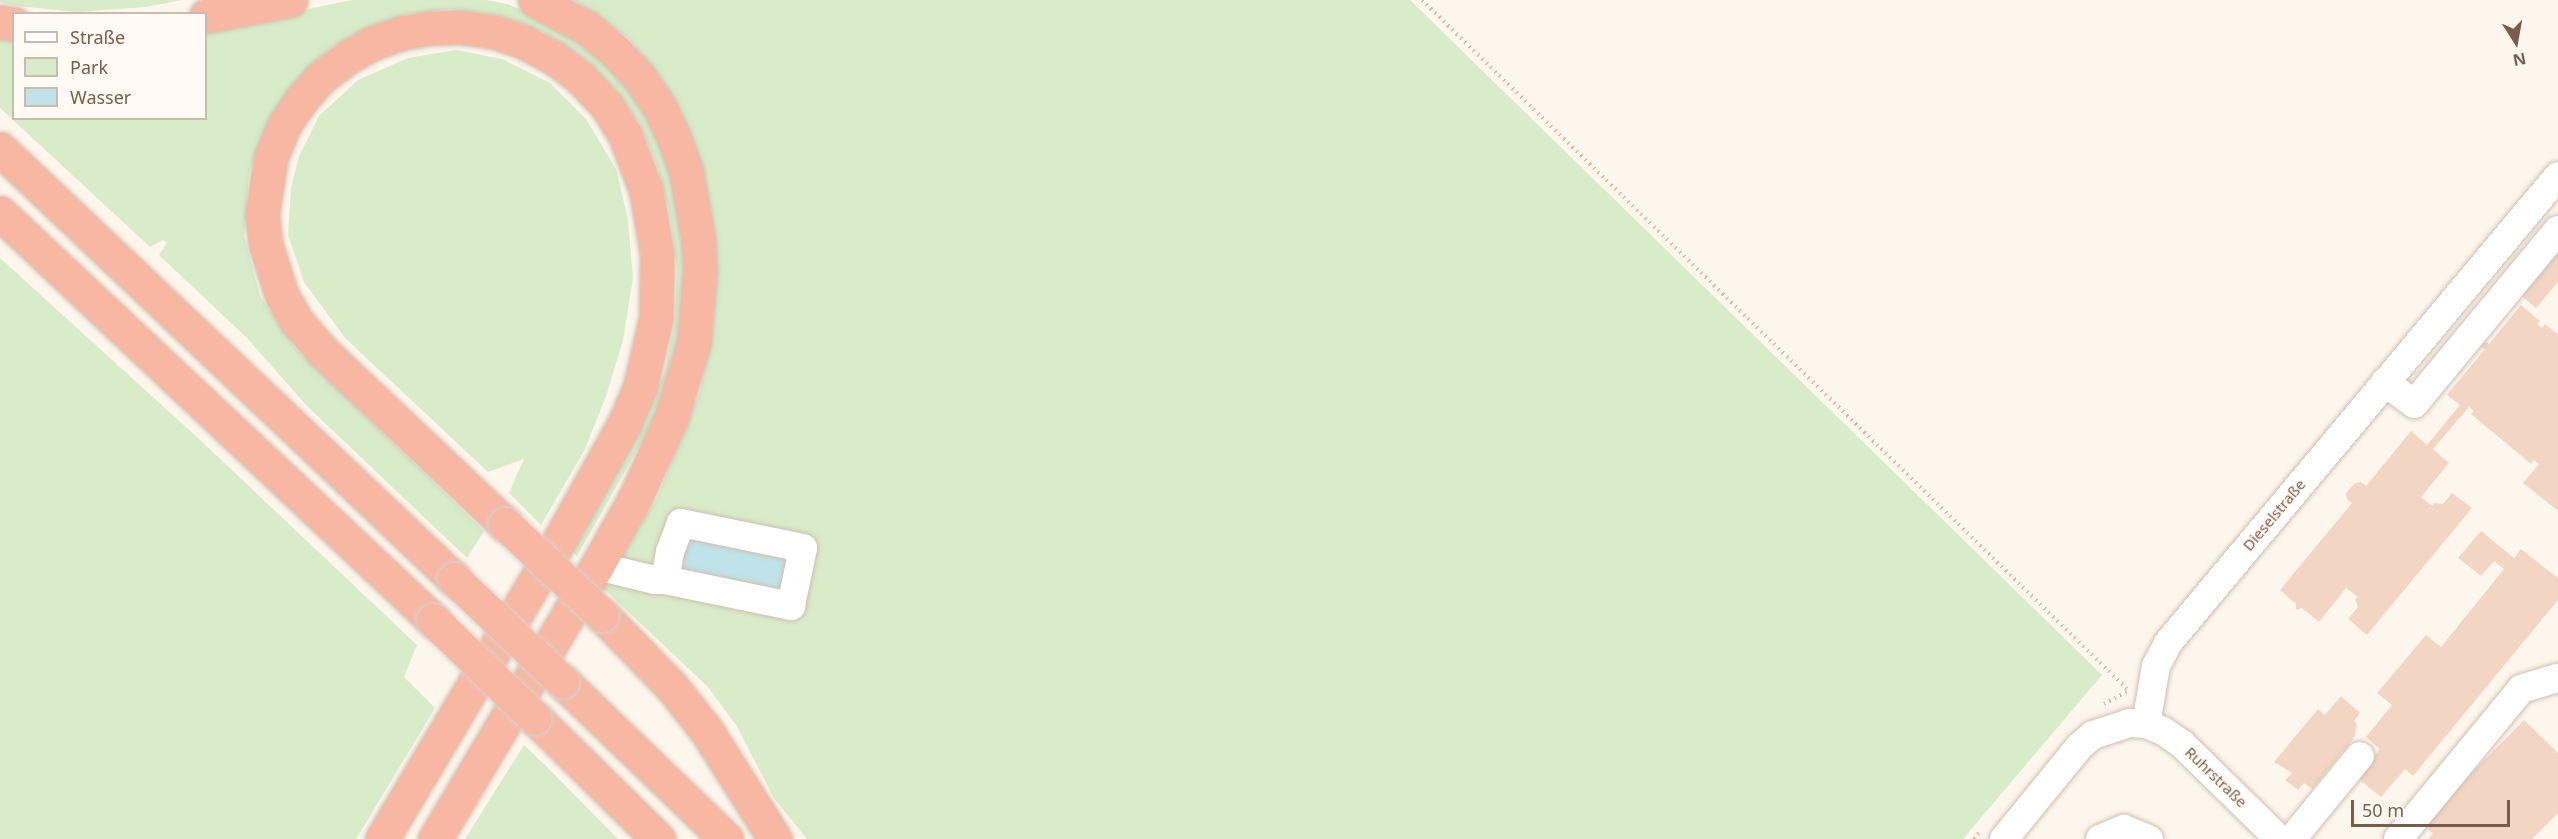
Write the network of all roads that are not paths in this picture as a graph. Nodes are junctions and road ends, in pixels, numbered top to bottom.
1 (290, 0) edge
2 (535, 0) edge
3 (207, 16) edge
4 (0, 149) edge
5 (2558, 176) edge
6 (0, 213) edge
7 (2558, 230) edge
8 (2385, 382) junction
9 (597, 566) junction
10 (665, 580) junction
11 (2558, 678) edge
12 (2146, 724) junction
13 (2360, 756) dead end
14 (382, 839) edge
15 (435, 839) edge
16 (658, 839) edge
17 (726, 839) edge
18 (775, 839) edge
19 (2004, 839) edge
20 (2100, 839) edge
21 (2150, 839) edge
22 (2279, 839) edge
23 (2292, 839) edge
24 (2398, 839) edge

1 - 3 highway
2 - 9 highway
4 - 17 highway, bridge
5 - 8 street, Dieselstraße
6 - 16 highway, bridge
7 - 8 street
8 - 12 street, Dieselstraße
9 - 10 street
9 - 15 highway
10 - 10 street
11 - 24 street
12 - 19 street
12 - 22 street, Ruhrstraße
13 - 23 street
14 - 18 highway, bridge
20 - 21 street

